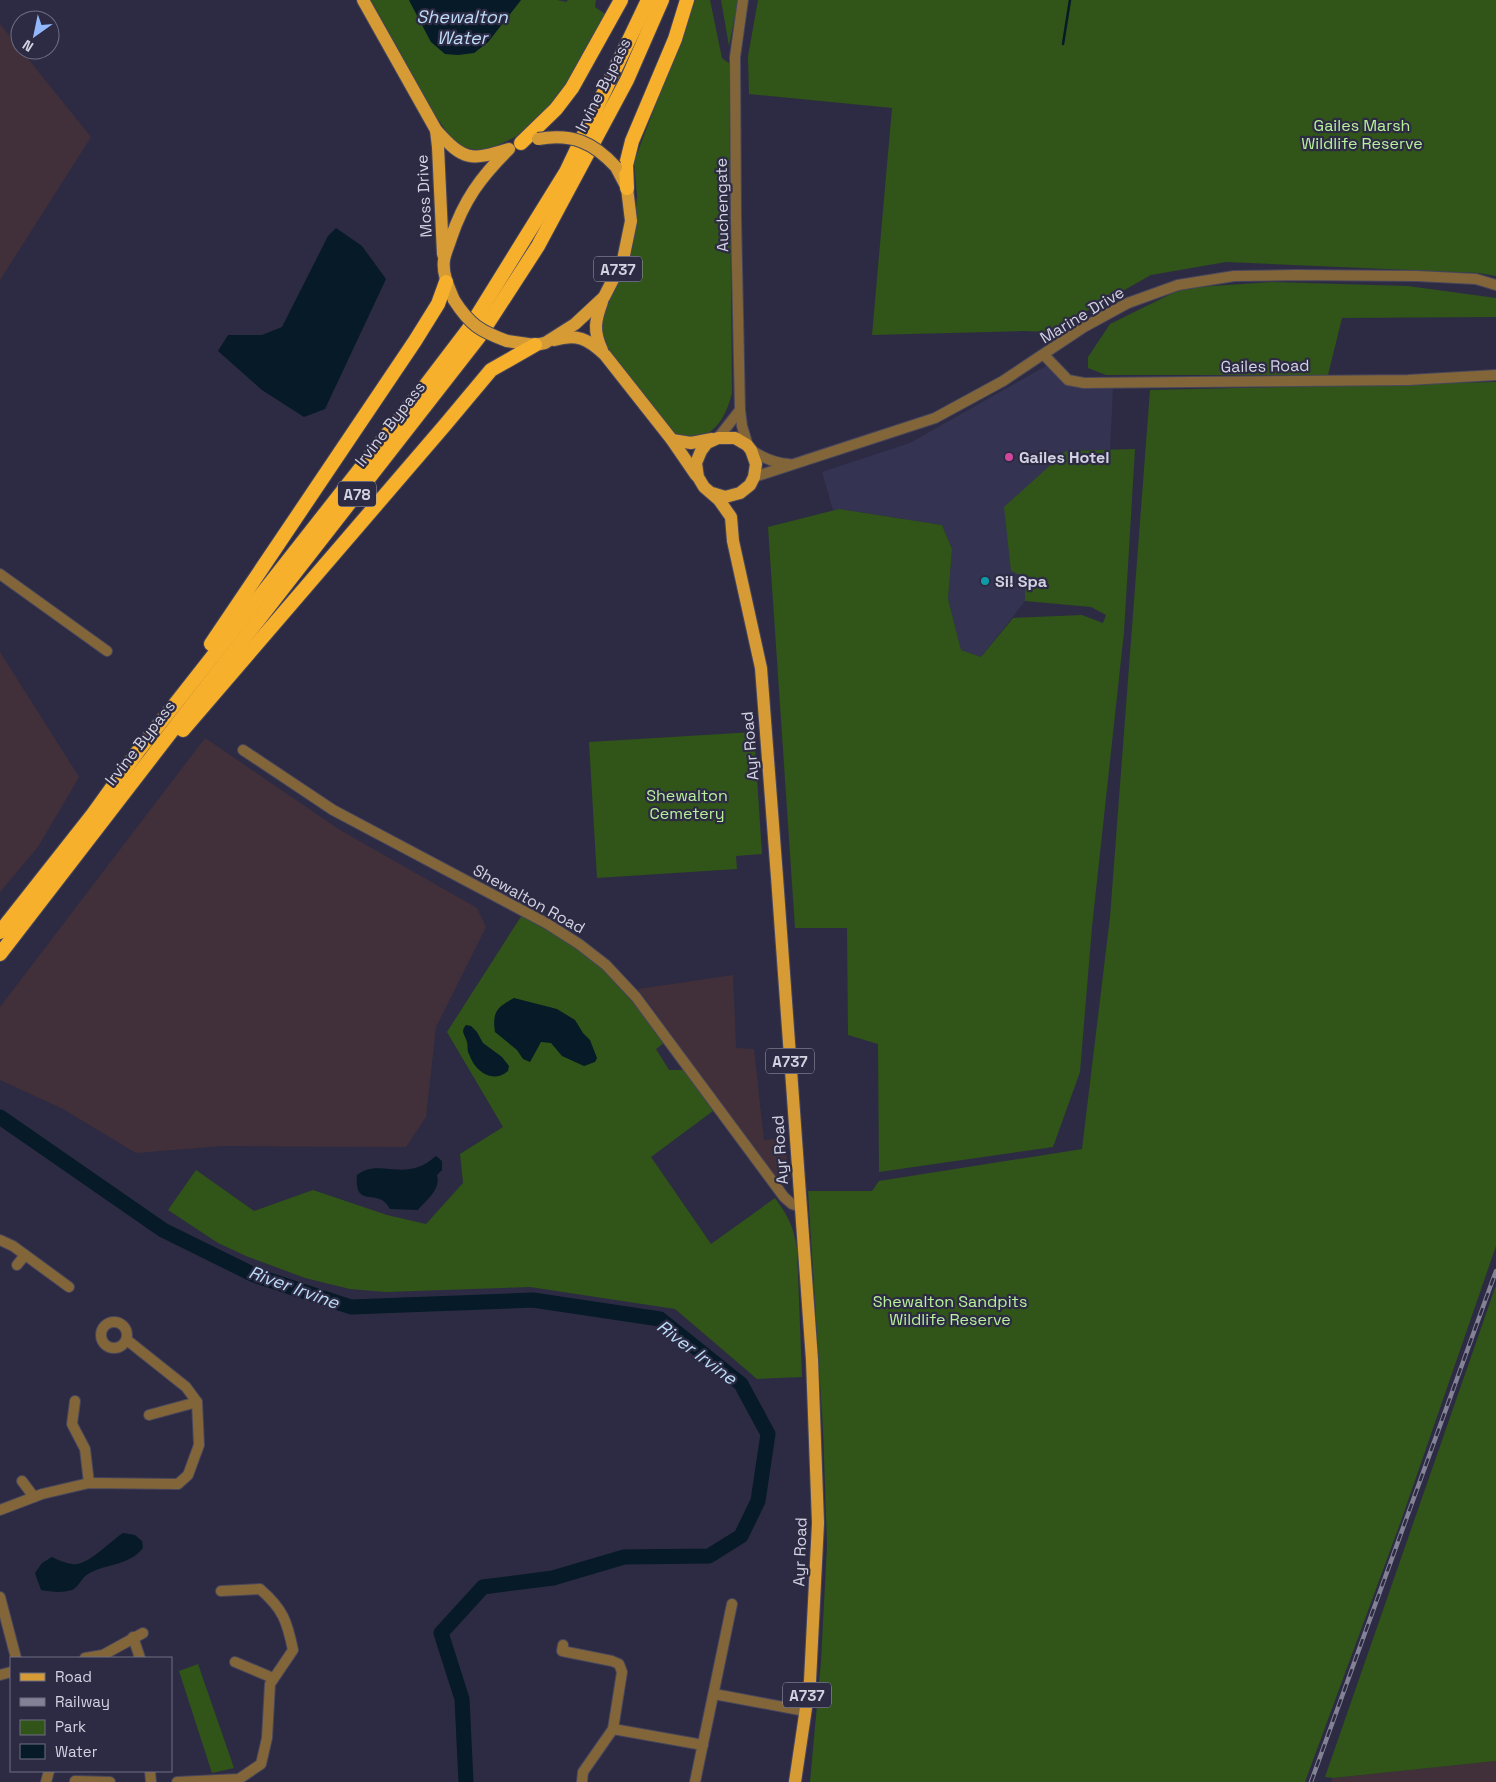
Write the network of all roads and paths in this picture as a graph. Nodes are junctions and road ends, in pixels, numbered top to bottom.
1 (363, 0) edge
2 (621, 0) edge
3 (648, 0) edge
4 (662, 0) edge
5 (687, 0) edge
6 (743, 0) edge
7 (436, 130) junction
8 (515, 146) junction
9 (627, 188) junction
10 (444, 261) junction
11 (446, 282) junction
12 (1496, 285) edge
13 (604, 297) junction
14 (540, 344) junction
15 (605, 355) junction
16 (1044, 355) junction
17 (1496, 375) edge
18 (740, 410) junction
19 (717, 438) junction
20 (672, 440) junction
21 (750, 448) junction
22 (793, 464) junction
23 (698, 477) junction
24 (752, 481) junction
25 (712, 493) junction
26 (731, 517) junction
27 (0, 574) edge
28 (108, 651) dead end
29 (139, 750) junction
30 (243, 750) dead end
31 (98, 827) junction
32 (0, 932) edge
33 (0, 954) edge
34 (801, 1207) junction
35 (0, 1240) edge
36 (25, 1255) junction
37 (17, 1265) dead end
38 (69, 1287) dead end
39 (126, 1340) dead end
40 (75, 1401) dead end
41 (196, 1402) junction
42 (149, 1415) dead end
43 (22, 1482) dead end
44 (89, 1483) junction
45 (34, 1498) junction
46 (0, 1510) edge
47 (221, 1591) dead end
48 (0, 1597) edge
49 (732, 1604) dead end
50 (143, 1633) dead end
51 (133, 1637) junction
52 (563, 1644) dead end
53 (16, 1657) edge
54 (91, 1657) edge
55 (140, 1657) edge
56 (235, 1662) dead end
57 (273, 1678) junction
58 (714, 1694) junction
59 (805, 1711) junction
60 (613, 1729) junction
61 (703, 1745) junction
62 (74, 1778) edge
63 (110, 1782) edge
64 (176, 1782) edge
65 (582, 1782) edge
66 (696, 1782) edge
67 (795, 1782) edge

1 - 7 main road, Moss Drive
2 - 8 highway
3 - 29 highway, Irvine Bypass / A78
4 - 31 highway, Irvine Bypass / A78
5 - 9 highway
6 - 18 street, Auchengate
7 - 8 main road, Moss Drive
7 - 10 main road, Moss Drive
8 - 9 main road, A737, bridge
8 - 10 main road, A737
9 - 13 main road, A737
10 - 11 main road, A737
11 - 14 main road, A737, bridge
11 - 29 highway
12 - 16 street, Marine Drive
13 - 14 main road, A737
13 - 15 main road, A737
14 - 15 main road, A737
14 - 31 highway
15 - 20 main road, A737
16 - 17 street, Gailes Road
16 - 22 street, Marine Drive
18 - 19 street
18 - 21 street, Auchengate
19 - 20 main road
19 - 21 main road
19 - 23 main road
20 - 23 main road, A737
21 - 22 street, Marine Drive
21 - 24 main road
22 - 24 street, Marine Drive
23 - 25 main road, A737
24 - 25 main road
24 - 26 main road
25 - 26 main road, A737
26 - 34 main road, Ayr Road / A737
27 - 28 street
29 - 32 highway, Irvine Bypass / A78
30 - 34 street, Shewalton Road
31 - 33 highway, Irvine Bypass / A78
34 - 59 main road, Ayr Road / A737
35 - 36 street
36 - 37 street
36 - 38 street
39 - 41 street
40 - 44 street
41 - 42 street
41 - 44 street
43 - 45 street
44 - 45 street
45 - 46 street
47 - 57 street
48 - 53 street
49 - 58 street
50 - 51 street
51 - 54 street
51 - 55 street
52 - 60 street
56 - 57 street
57 - 64 street
58 - 59 street
58 - 61 street
59 - 67 main road, Ayr Road / A737
60 - 61 street
60 - 65 street
61 - 66 street
62 - 63 street

